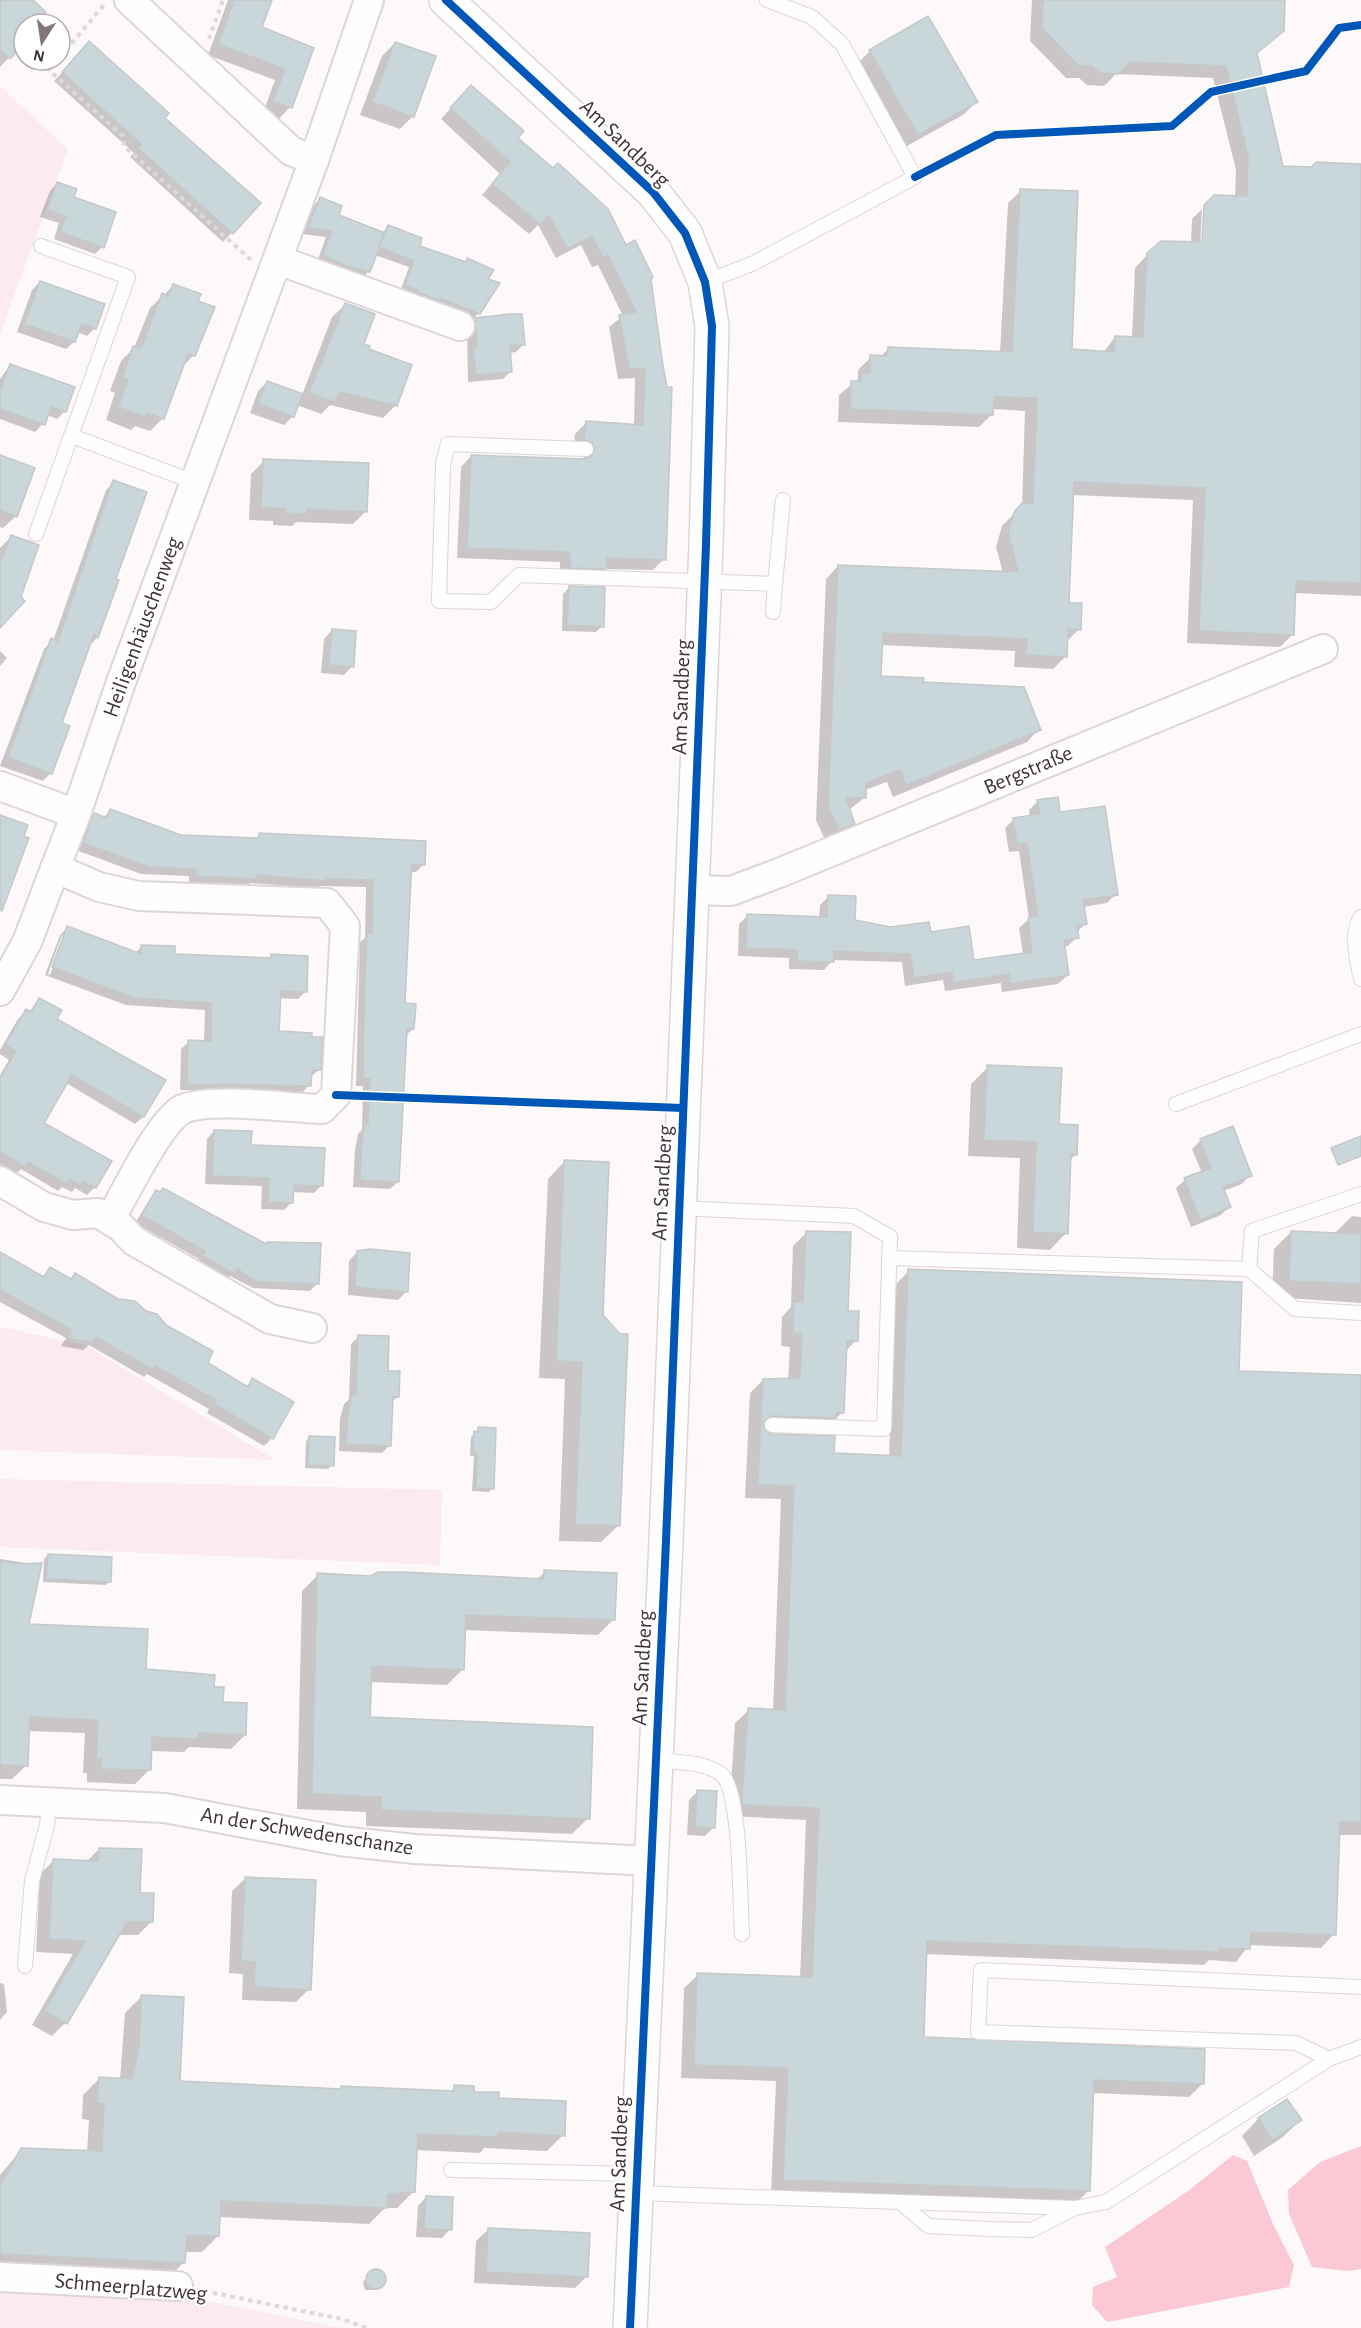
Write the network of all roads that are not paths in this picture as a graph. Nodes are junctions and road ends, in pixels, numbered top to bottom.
1 (129, 0) edge
2 (369, 0) edge
3 (446, 0) edge
4 (767, 0) edge
5 (314, 160) junction
6 (41, 246) dead end
7 (276, 264) junction
8 (705, 282) junction
9 (460, 326) dead end
10 (72, 436) junction
11 (586, 448) dead end
12 (194, 482) junction
13 (783, 500) dead end
14 (36, 534) dead end
15 (704, 582) junction
16 (775, 584) junction
17 (772, 612) dead end
18 (1323, 649) dead end
19 (0, 786) edge
20 (76, 814) junction
21 (55, 868) junction
22 (692, 890) junction
23 (1361, 917) edge
24 (1361, 979) edge
25 (0, 991) edge
26 (1361, 1034) edge
27 (1176, 1104) dead end
28 (0, 1181) edge
29 (1361, 1194) edge
30 (678, 1208) junction
31 (110, 1220) junction
32 (889, 1258) junction
33 (1249, 1269) junction
34 (1361, 1313) edge
35 (312, 1328) dead end
36 (772, 1425) dead end
37 (655, 1760) junction
38 (0, 1800) edge
39 (49, 1802) junction
40 (650, 1860) junction
41 (742, 1934) dead end
42 (25, 1966) dead end
43 (1361, 1987) edge
44 (1361, 2047) edge
45 (1329, 2059) junction
46 (451, 2170) dead end
47 (635, 2184) junction
48 (901, 2203) junction
49 (1075, 2208) junction
50 (0, 2277) edge
51 (178, 2286) road end
52 (630, 2328) edge

1 - 5 street
2 - 5 street, Heiligenhäuschenweg
3 - 8 main road, Am Sandberg
4 - 8 lane
5 - 7 street, Heiligenhäuschenweg
6 - 10 lane
7 - 9 street
7 - 12 street, Heiligenhäuschenweg
8 - 15 main road, Am Sandberg
10 - 12 lane
10 - 14 lane
11 - 15 lane
12 - 20 street, Heiligenhäuschenweg
13 - 16 lane
15 - 16 lane
15 - 22 main road, Am Sandberg
16 - 17 lane
18 - 22 street, Bergstraße
19 - 20 street
20 - 21 street, Heiligenhäuschenweg
21 - 25 street, Heiligenhäuschenweg
21 - 31 street
22 - 30 main road, Am Sandberg
23 - 24 lane
26 - 27 lane
28 - 31 street
29 - 33 lane
30 - 32 lane
30 - 37 main road, Am Sandberg
31 - 35 street
32 - 33 lane
32 - 36 lane
33 - 34 lane
37 - 40 main road, Am Sandberg
37 - 41 lane
38 - 39 street, An der Schwedenschanze
39 - 40 street, An der Schwedenschanze
39 - 42 lane
40 - 47 main road, Am Sandberg
43 - 45 lane
44 - 45 lane
45 - 49 lane
46 - 47 lane
47 - 48 lane
47 - 52 main road, Am Sandberg
48 - 49 lane
48 - 49 lane
50 - 51 street, Schmeerplatzweg

